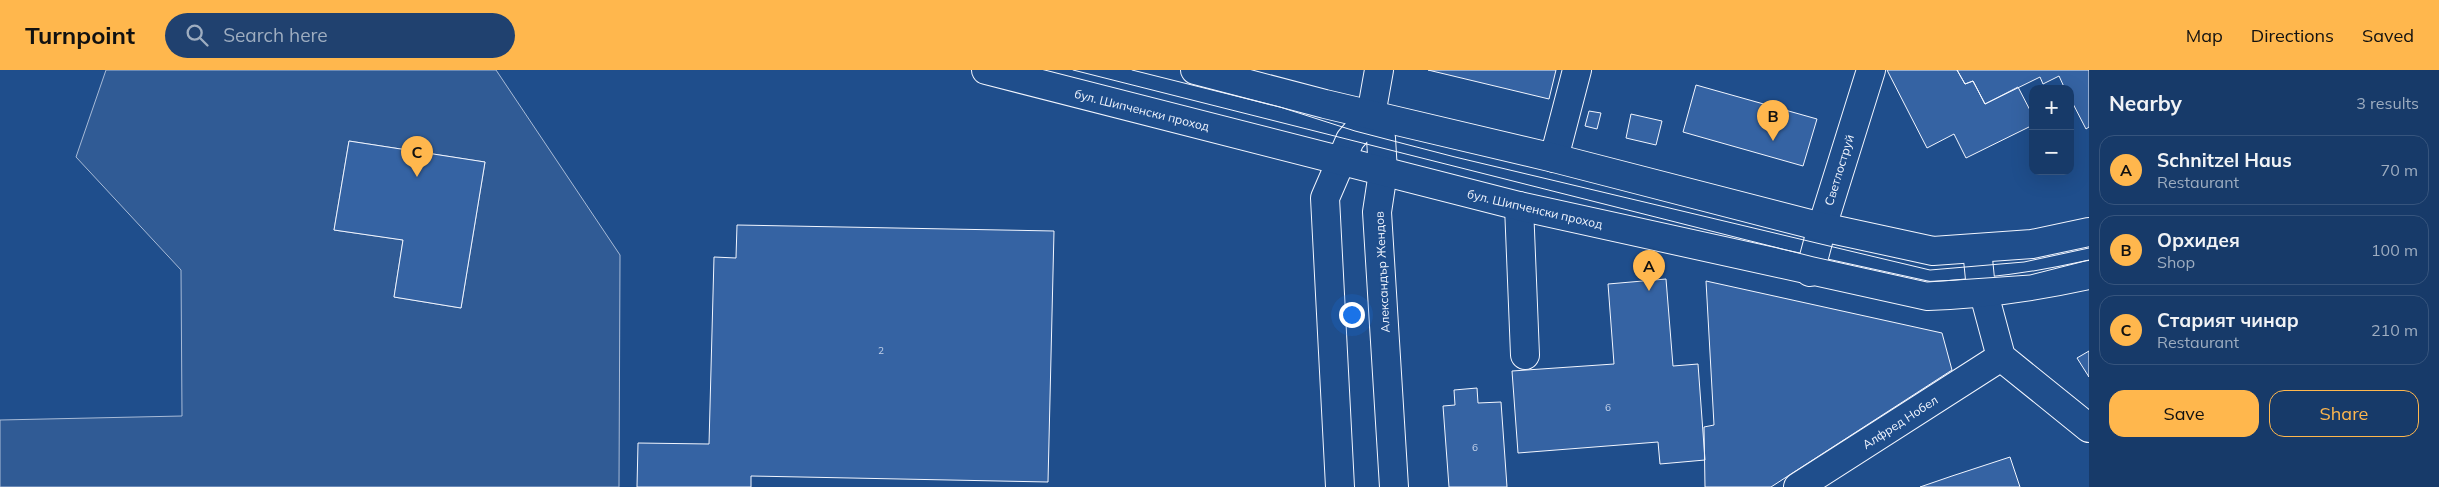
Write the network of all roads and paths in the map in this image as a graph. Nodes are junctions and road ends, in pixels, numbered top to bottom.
1 (986, 70) edge
2 (1195, 70) edge
3 (1379, 70) edge
4 (1576, 70) edge
5 (1871, 70) edge
6 (1371, 114) junction
7 (1554, 158) junction
8 (1340, 160) junction
9 (1383, 172) junction
10 (1519, 206) junction
11 (1822, 227) junction
12 (2089, 232) edge
13 (1977, 249) junction
14 (1810, 272) junction
15 (2089, 275) edge
16 (1984, 294) junction
17 (1525, 355) dead end
18 (2001, 357) junction
19 (2089, 428) edge
20 (1340, 487) edge
21 (1394, 487) edge
22 (1798, 487) edge

1 - 8 main road, бул. Шипченски проход
2 - 6 main road
3 - 6 main road
4 - 7 main road
5 - 11 main road, Светлоструй
6 - 7 main road
6 - 8 main road
6 - 9 main road, Александър Жендов
7 - 11 main road
8 - 9 main road, бул. Шипченски проход
8 - 20 main road
9 - 10 main road, бул. Шипченски проход
9 - 21 main road, Александър Жендов
10 - 14 main road, бул. Шипченски проход
10 - 17 main road
11 - 13 main road
11 - 14 main road, Светлоструй
12 - 13 main road
13 - 16 main road
14 - 16 main road, бул. Шипченски проход
15 - 16 main road, бул. Шипченски проход
16 - 18 main road
18 - 19 main road
18 - 22 main road, Алфред Нобел

